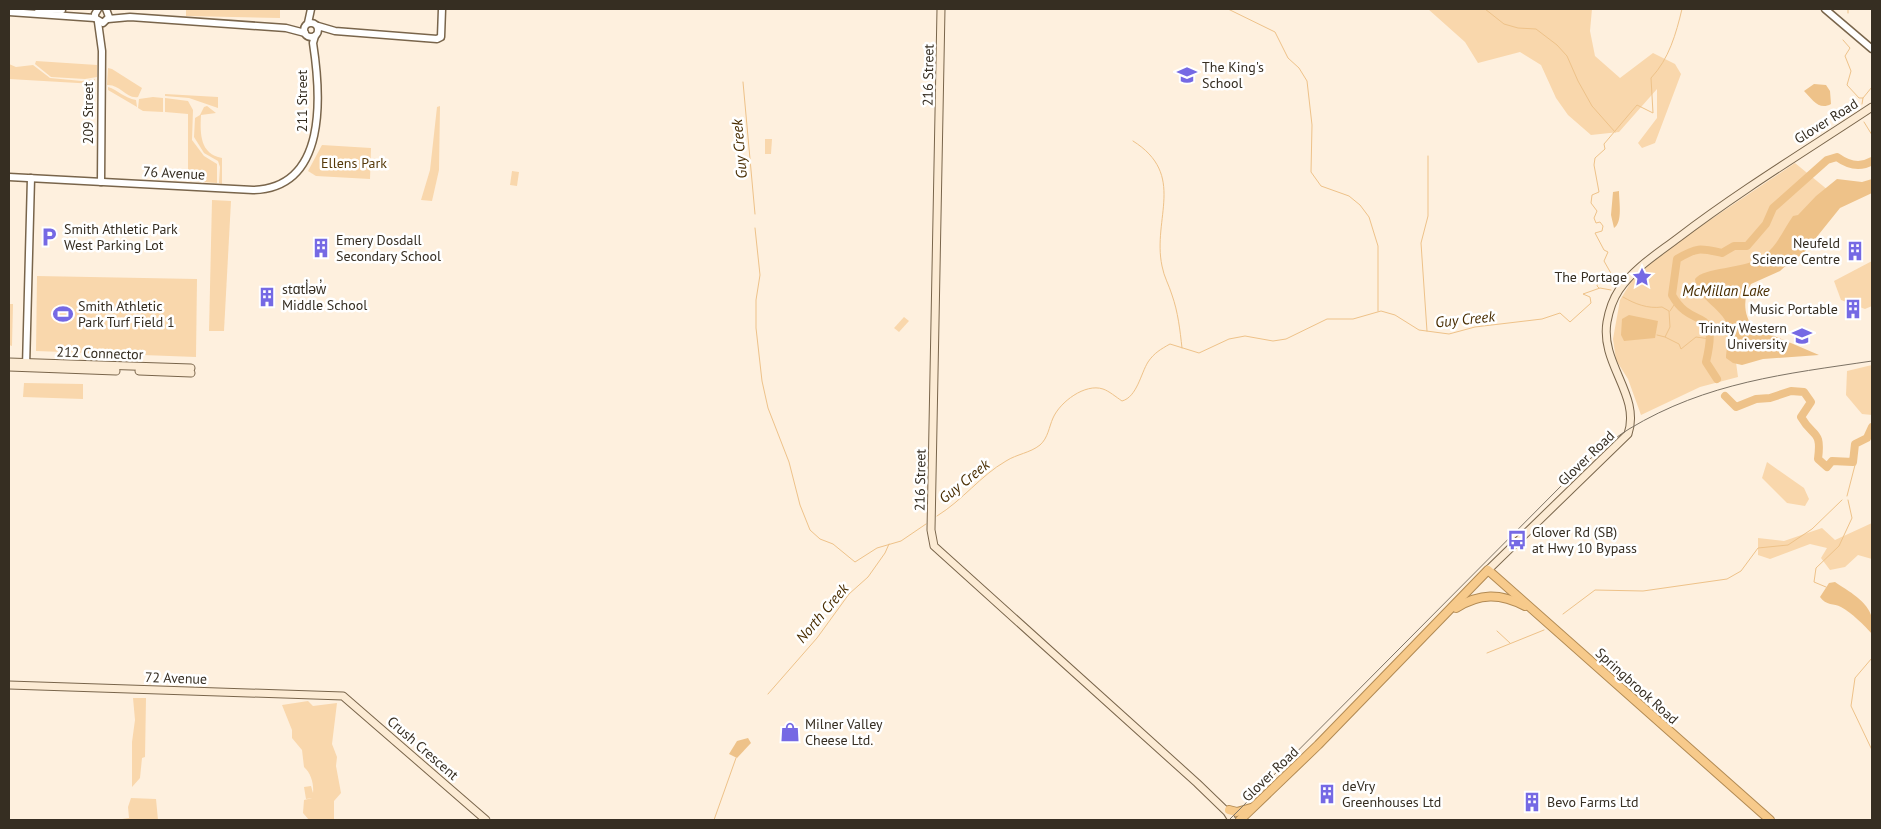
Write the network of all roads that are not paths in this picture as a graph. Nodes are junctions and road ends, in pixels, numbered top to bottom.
1 (38, 9) edge
2 (311, 9) edge
3 (442, 9) edge
4 (941, 9) edge
5 (1825, 9) edge
6 (9, 12) edge
7 (102, 15) edge
8 (311, 30) junction
9 (1872, 49) edge
10 (1872, 107) edge
11 (314, 140) joint
12 (9, 177) edge
13 (31, 178) junction
14 (101, 182) junction
15 (9, 362) edge
16 (26, 365) junction
17 (9, 367) edge
18 (191, 370) dead end
19 (1488, 570) junction
20 (1448, 613) junction
21 (1540, 616) junction
22 (9, 685) edge
23 (343, 696) joint
24 (1318, 745) junction
25 (1198, 783) junction
26 (1264, 797) junction
27 (1230, 810) junction
28 (486, 820) edge
29 (1232, 820) edge
30 (1239, 820) edge
31 (1247, 820) edge
32 (1770, 820) edge

1 - 7 street
2 - 8 street, 211 Street
3 - 8 street
4 - 25 main road, 216 Street
5 - 9 street
6 - 7 street
7 - 8 street
7 - 14 street, 209 Street
8 - 11 street, 211 Street
10 - 19 main road, Glover Road
11 - 14 street, 76 Avenue
12 - 13 street, 76 Avenue
13 - 14 street, 76 Avenue
13 - 16 street
15 - 16 main road, 212 Connector
16 - 17 main road, 212 Connector
16 - 18 main road, 212 Connector
19 - 20 highway, Glover Road
19 - 21 highway, Springbrook Road
20 - 21 highway
20 - 24 highway, Glover Road
21 - 32 highway, Springbrook Road
22 - 23 main road, 72 Avenue
23 - 28 main road, Crush Crescent
24 - 26 highway, Glover Road
24 - 31 highway, Glover Road
25 - 27 main road
25 - 29 main road, 216 Street
26 - 27 highway
26 - 30 highway, Glover Road
27 - 30 main road

